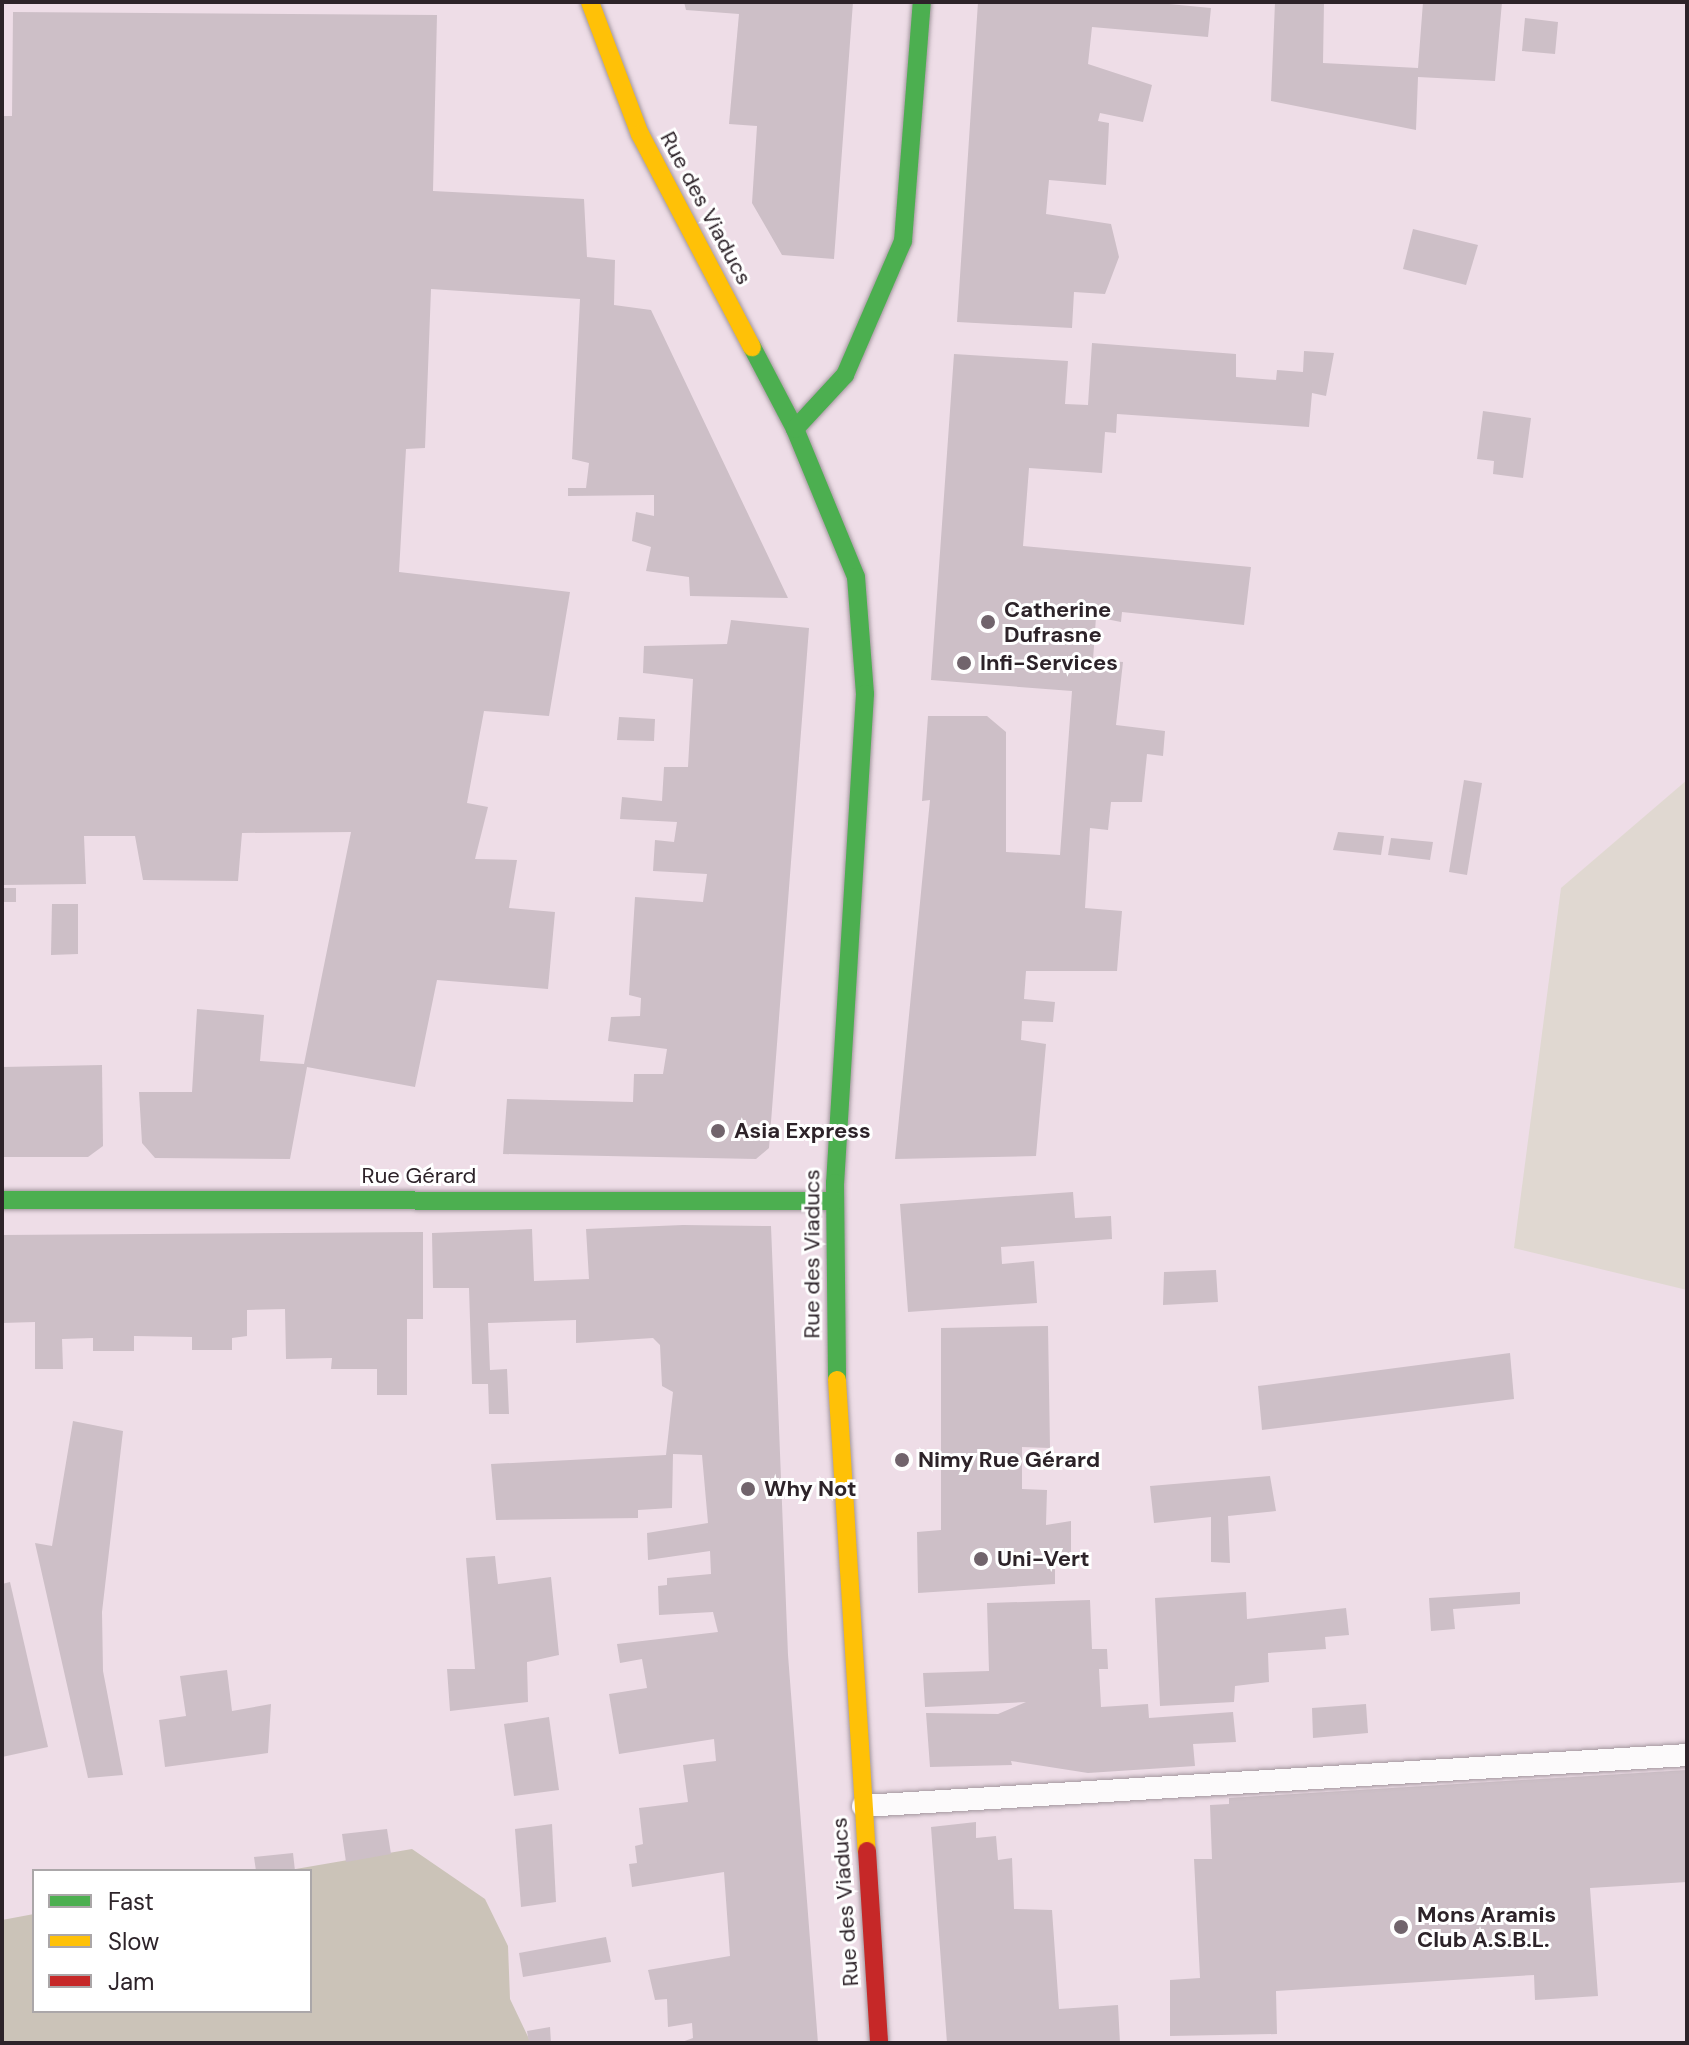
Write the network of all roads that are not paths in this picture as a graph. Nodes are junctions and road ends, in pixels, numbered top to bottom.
1 (590, 2) edge
2 (922, 2) edge
3 (795, 429) junction
4 (2, 1200) edge
5 (835, 1201) junction
6 (1687, 1755) edge
7 (863, 1806) junction
8 (879, 2043) edge

1 - 3 main road, Rue des Viaducs
2 - 3 main road
3 - 5 main road, Rue des Viaducs
4 - 5 main road, Rue Gérard
5 - 7 main road, Rue des Viaducs
6 - 7 lane
7 - 8 main road, Rue des Viaducs

